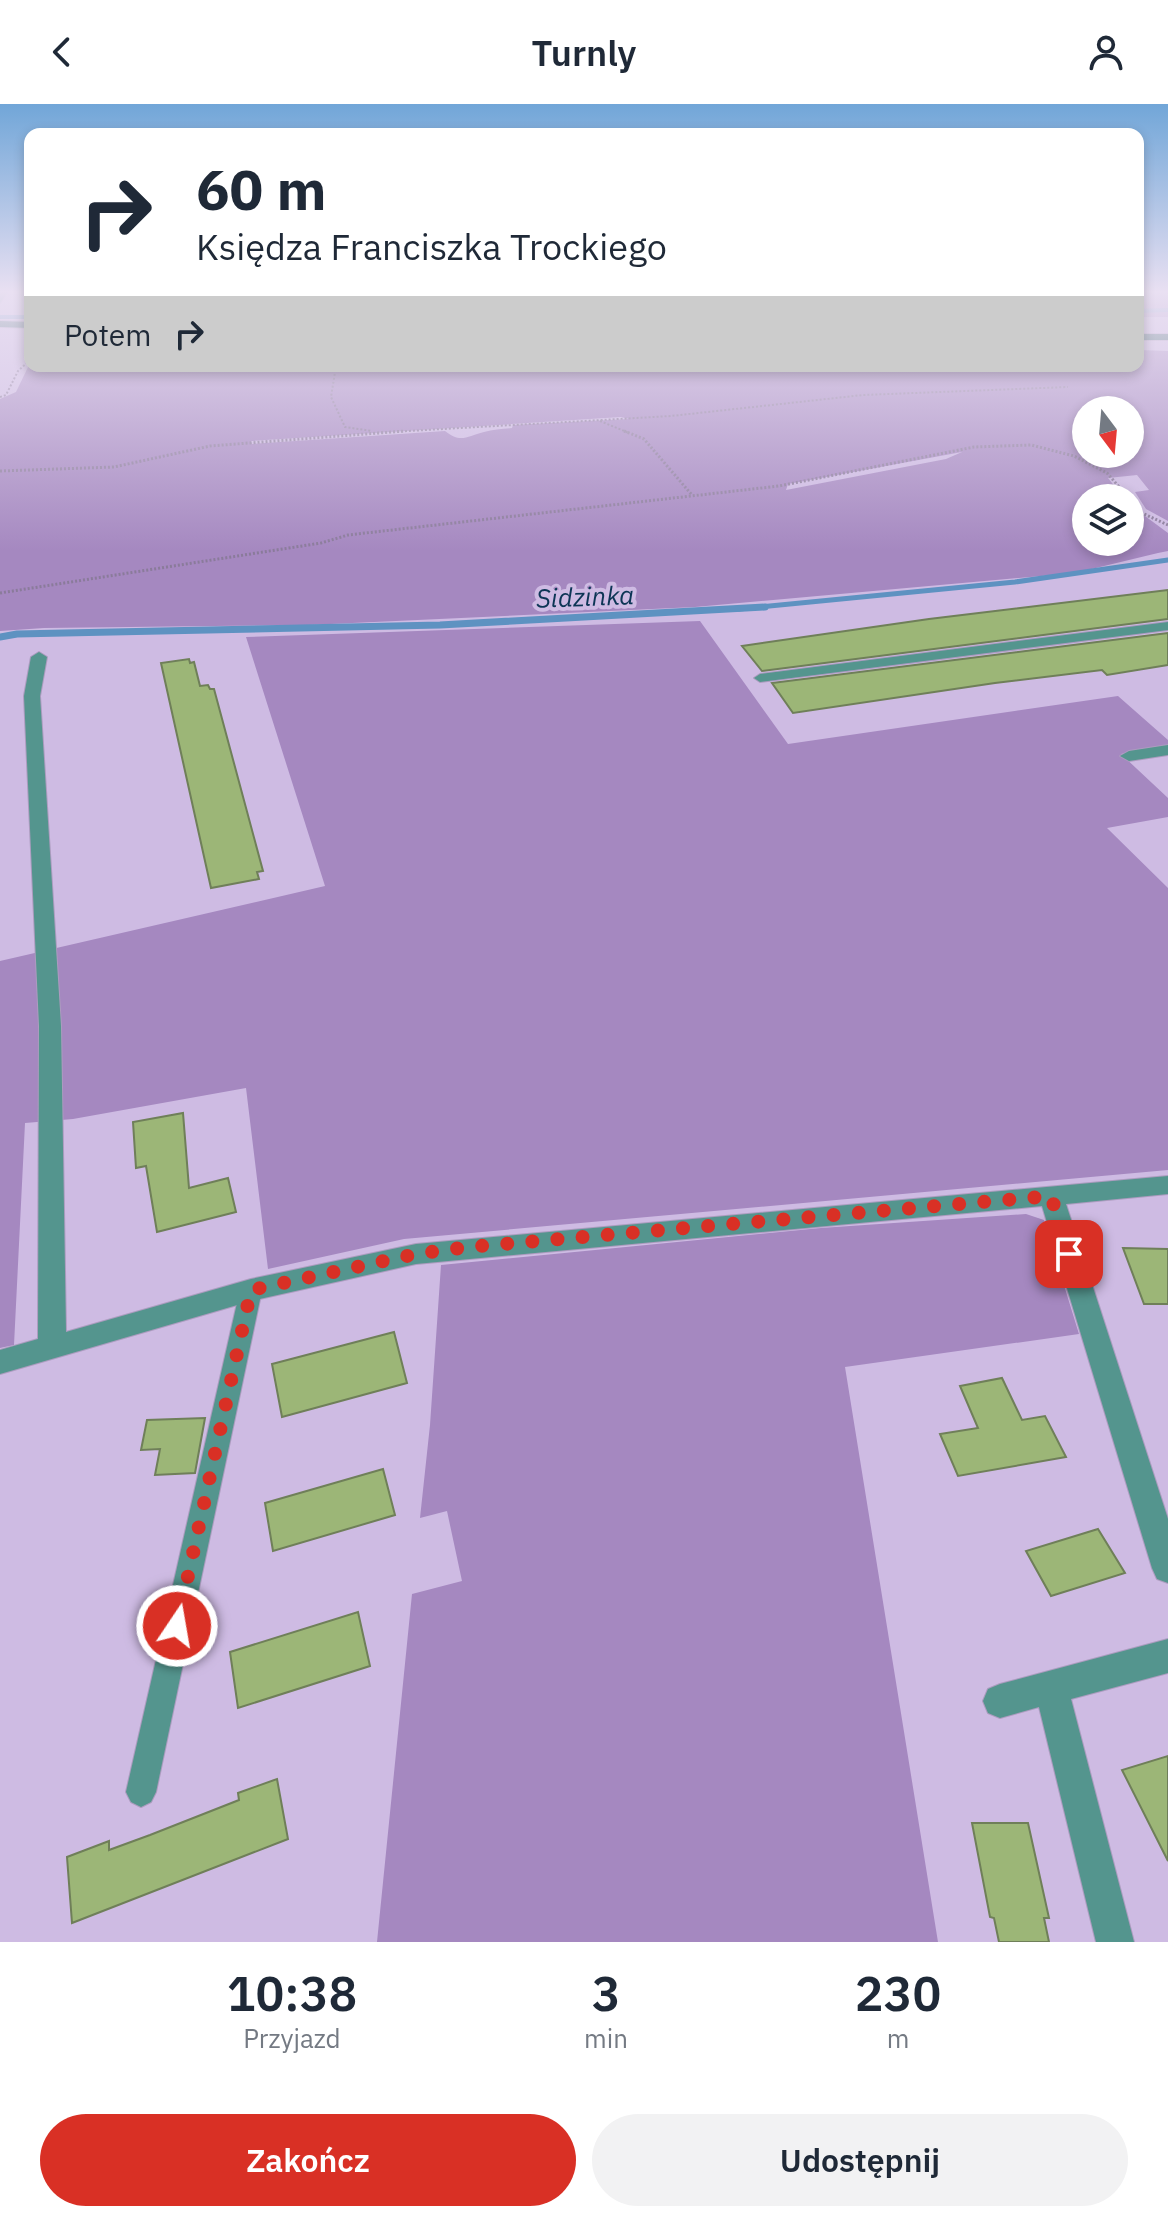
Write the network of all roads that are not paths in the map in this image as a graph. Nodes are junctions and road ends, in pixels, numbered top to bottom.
1 (1168, 626) edge
2 (39, 657) dead end
3 (760, 678) dead end
4 (1168, 750) edge
5 (1129, 756) dead end
6 (1168, 1185) edge
7 (1051, 1196) junction
8 (251, 1290) junction
9 (52, 1348) junction
10 (0, 1362) edge
11 (1168, 1568) edge
12 (1168, 1656) edge
13 (1051, 1687) junction
14 (1000, 1701) dead end
15 (141, 1792) dead end
16 (1115, 1942) edge

1 - 3 lane
2 - 9 street
4 - 5 street
6 - 7 street
7 - 8 street
7 - 11 street
8 - 9 street
8 - 15 lane
9 - 10 street
12 - 13 street
13 - 14 street
13 - 16 street

